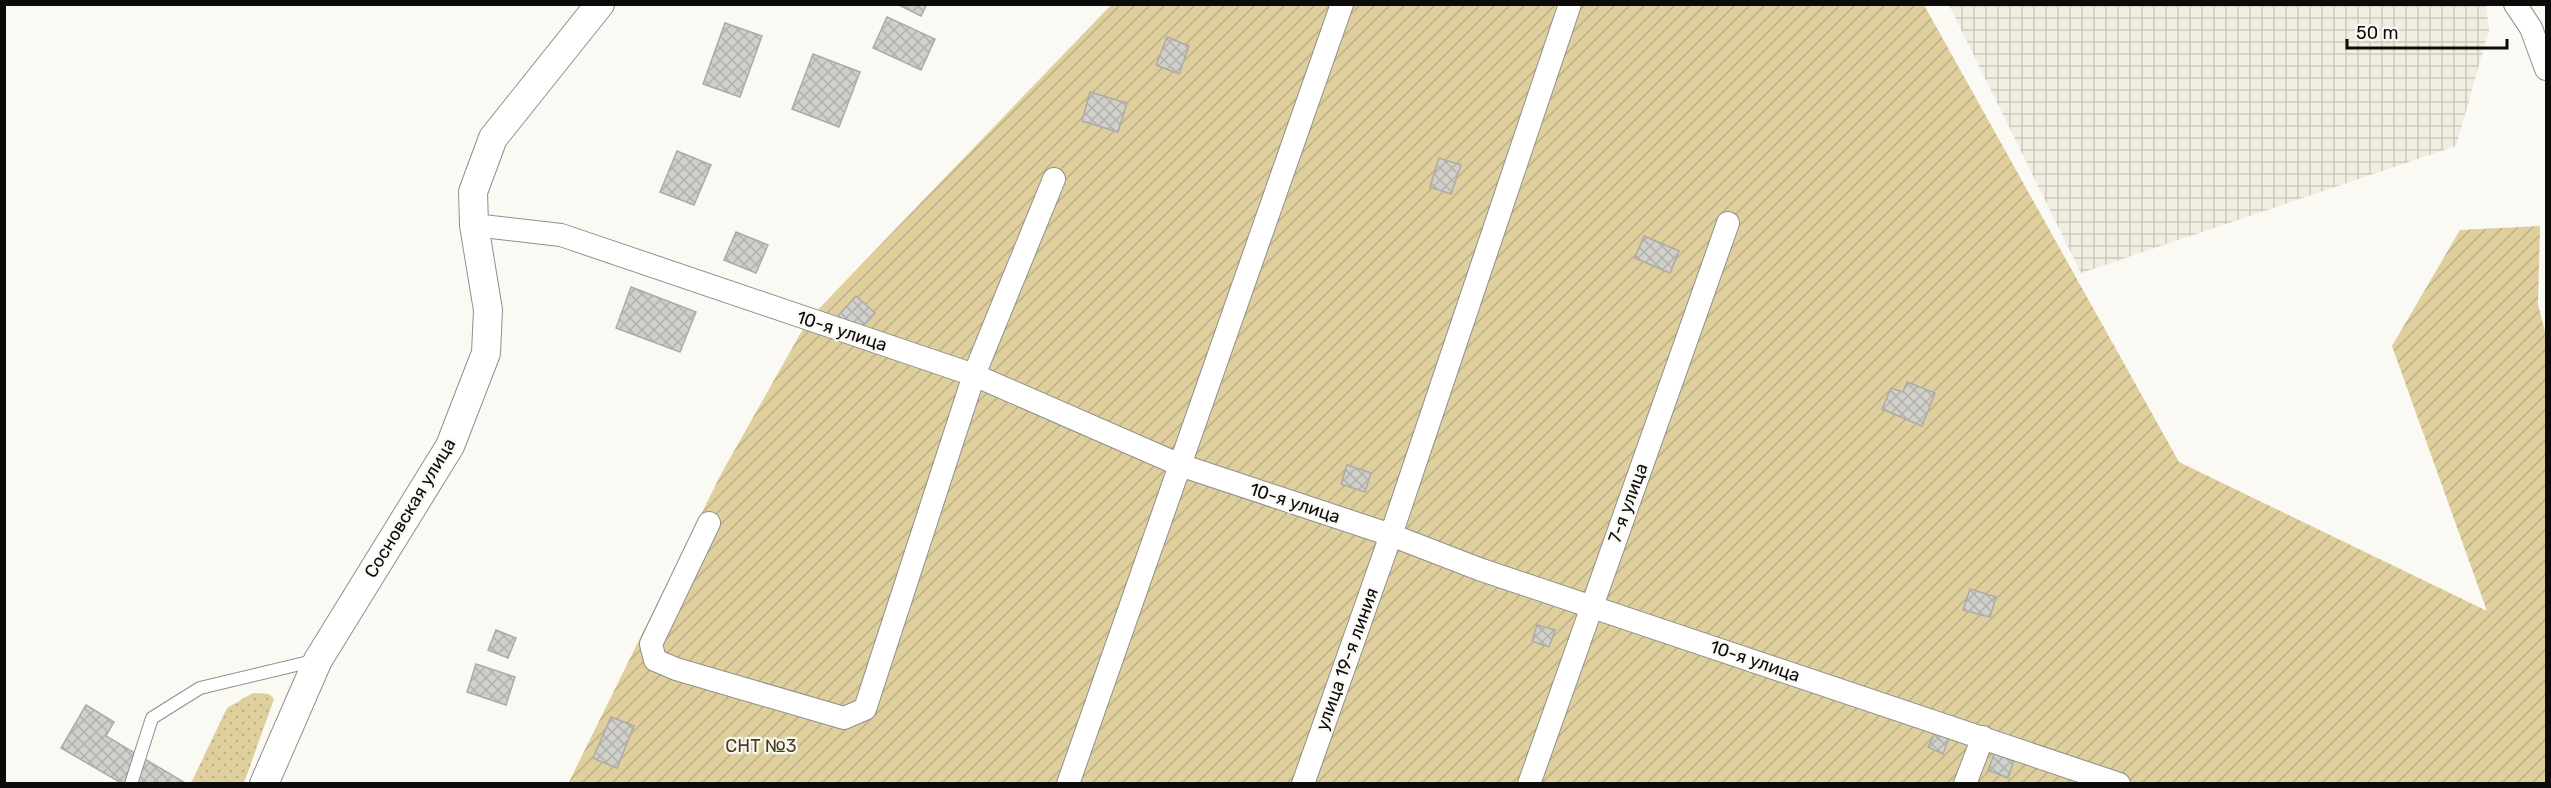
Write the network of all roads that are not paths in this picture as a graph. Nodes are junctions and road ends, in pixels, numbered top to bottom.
1 (600, 4) edge
2 (1342, 4) edge
3 (1570, 4) edge
4 (2515, 4) edge
5 (2547, 69) edge
6 (1054, 179) dead end
7 (1728, 223) dead end
8 (474, 225) junction
9 (974, 375) junction
10 (1180, 465) junction
11 (710, 524) dead end
12 (1391, 535) junction
13 (1592, 606) junction
14 (318, 660) junction
15 (1983, 737) junction
16 (131, 783) edge
17 (264, 783) edge
18 (1068, 783) edge
19 (1303, 783) edge
20 (1529, 783) edge
21 (1965, 783) edge
22 (2119, 783) edge

1 - 8 street, Сосновская улица
2 - 10 street
3 - 12 street, улица 19-я линия
4 - 5 street
6 - 9 street
7 - 13 street, 7-я улица
8 - 9 street, 10-я улица
8 - 14 street, Сосновская улица
9 - 10 street, 10-я улица
9 - 11 street
10 - 12 street, 10-я улица
10 - 18 street
12 - 13 street, 10-я улица
12 - 19 street, улица 19-я линия
13 - 15 street, 10-я улица
13 - 20 street, 7-я улица
14 - 16 lane
14 - 17 street, Сосновская улица
15 - 21 street
15 - 22 street, 10-я улица

